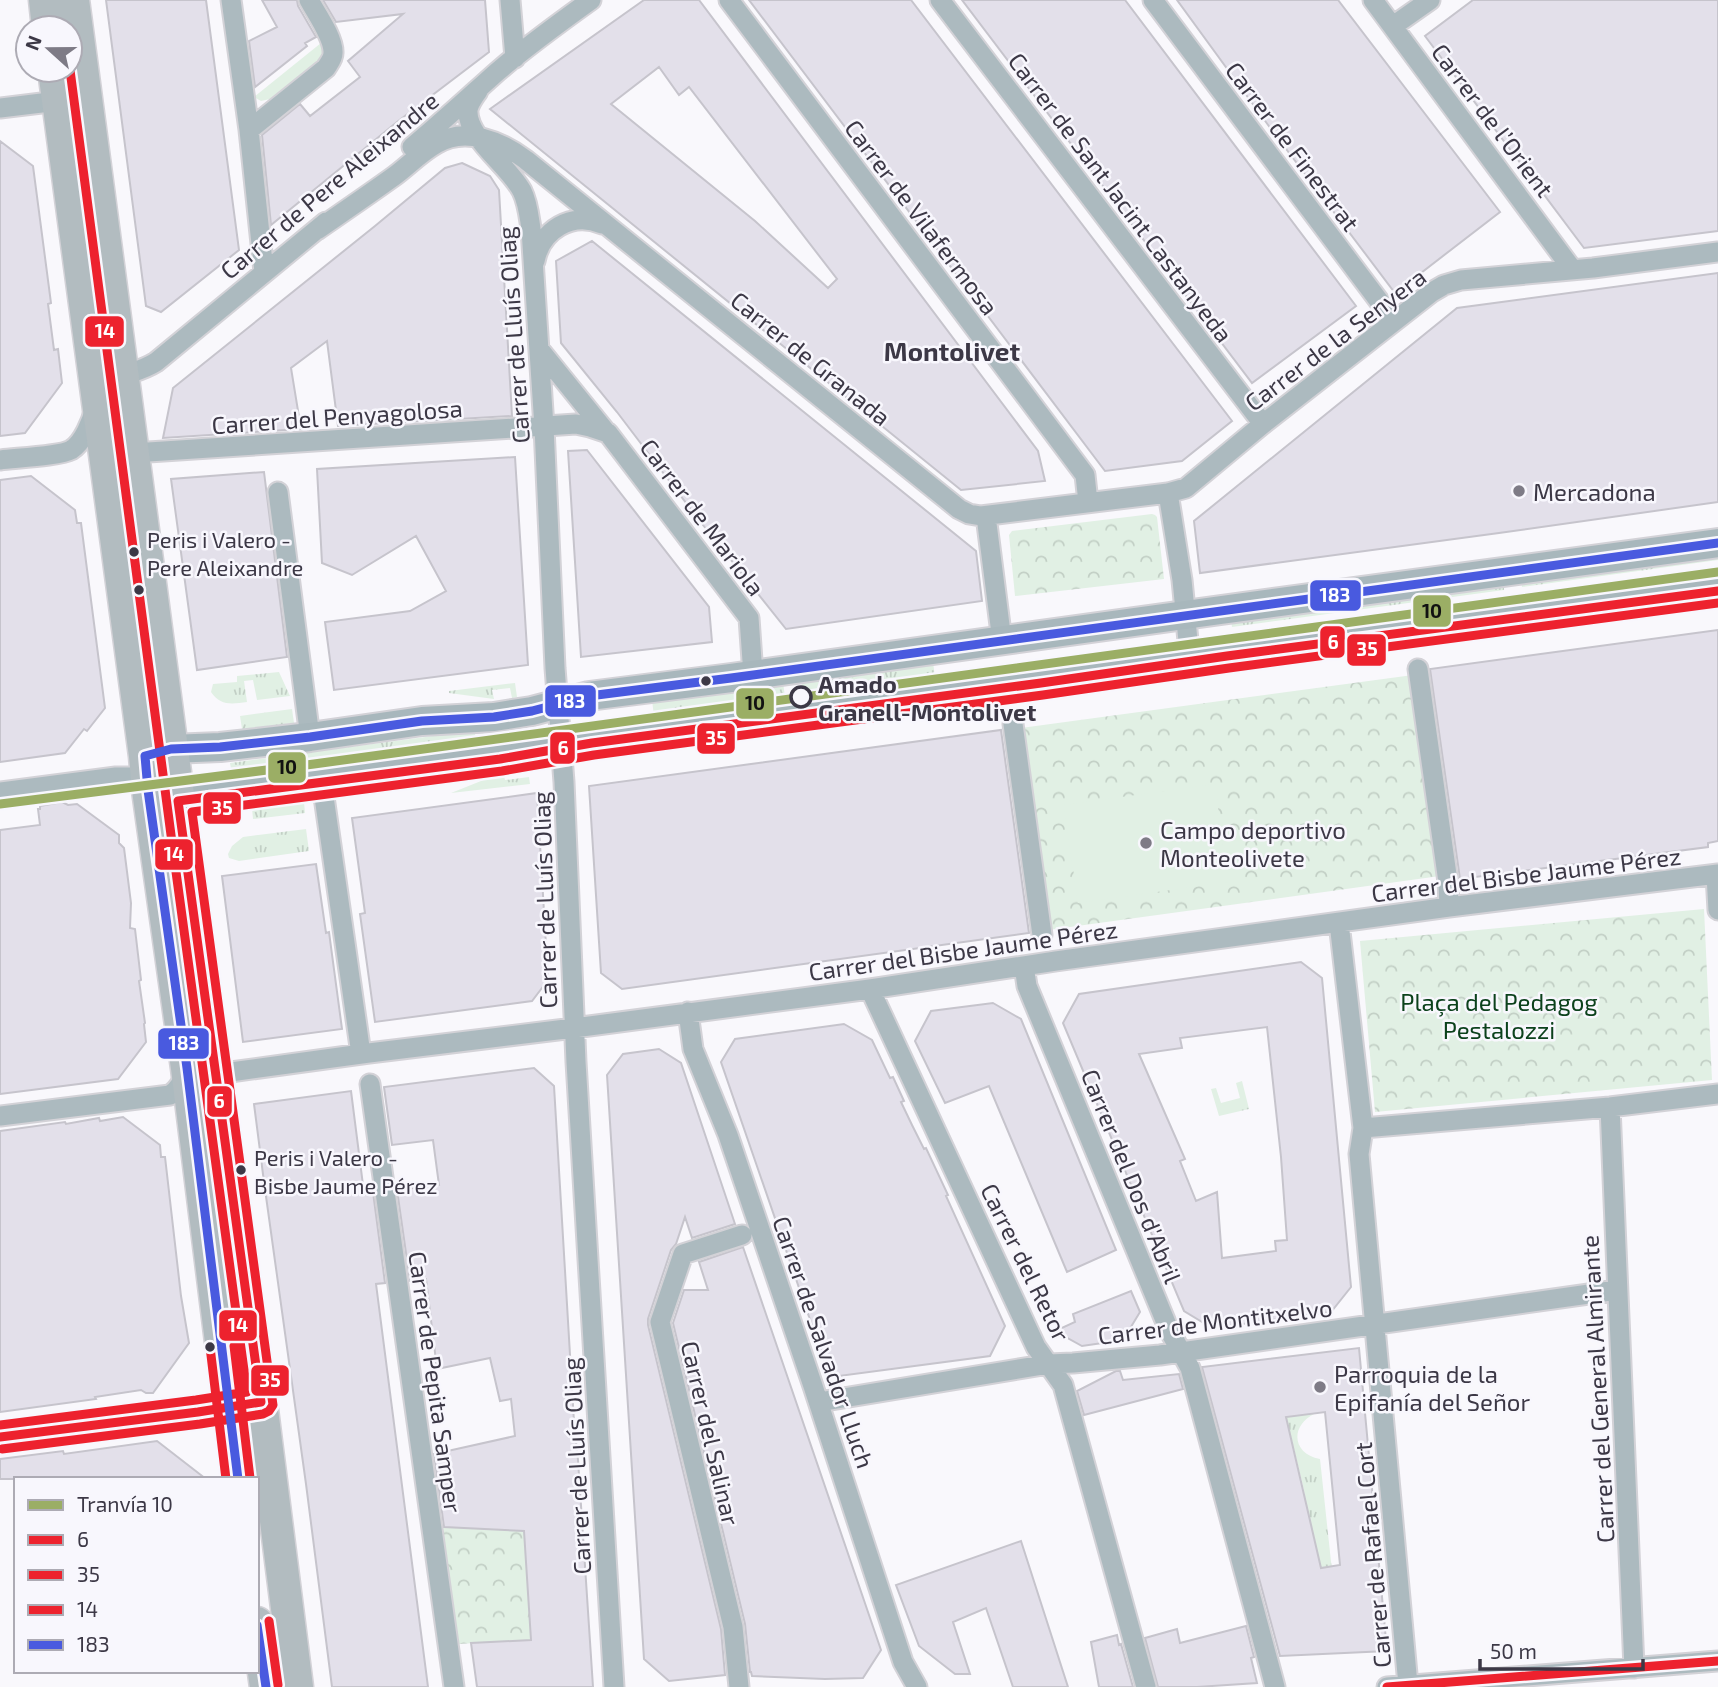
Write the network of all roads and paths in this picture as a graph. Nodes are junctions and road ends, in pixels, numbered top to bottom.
1 (73, 0) edge
2 (231, 0) edge
3 (309, 0) edge
4 (510, 0) edge
5 (591, 0) edge
6 (729, 0) edge
7 (940, 0) edge
8 (1153, 0) edge
9 (1373, 0) edge
10 (1430, 0) edge
11 (1393, 26) junction
12 (515, 58) junction
13 (64, 84) edge
14 (478, 91) junction
15 (72, 96) junction
16 (0, 107) edge
17 (249, 130) junction
18 (476, 136) junction
19 (609, 228) junction
20 (317, 230) junction
21 (1718, 252) edge
22 (1572, 269) junction
23 (533, 271) junction
24 (264, 272) junction
25 (1394, 321) junction
26 (539, 348) junction
27 (122, 375) junction
28 (97, 400) junction
29 (1263, 424) junction
30 (544, 427) junction
31 (608, 433) junction
32 (133, 453) junction
33 (0, 460) edge
34 (278, 492) dead end
35 (1168, 493) junction
36 (1088, 502) junction
37 (994, 515) junction
38 (1718, 543) edge
39 (1718, 591) edge
40 (1186, 615) junction
41 (1002, 640) junction
42 (1190, 661) junction
43 (1418, 669) dead end
44 (753, 675) junction
45 (558, 705) junction
46 (1013, 724) dead end
47 (310, 737) junction
48 (561, 748) junction
49 (158, 752) junction
50 (322, 783) junction
51 (148, 790) junction
52 (0, 792) edge
53 (178, 802) junction
54 (1717, 874) edge
55 (1449, 907) junction
56 (1718, 910) edge
57 (1339, 923) junction
58 (1042, 935) dead end
59 (1024, 966) junction
60 (870, 989) junction
61 (688, 1012) junction
62 (574, 1028) junction
63 (360, 1054) junction
64 (201, 1071) junction
65 (370, 1084) dead end
66 (1718, 1094) edge
67 (1610, 1107) junction
68 (0, 1116) edge
69 (1363, 1128) junction
70 (742, 1235) dead end
71 (1617, 1290) junction
72 (1375, 1325) junction
73 (1181, 1352) junction
74 (1049, 1364) junction
75 (261, 1402) junction
76 (819, 1402) junction
77 (229, 1407) junction
78 (0, 1437) edge
79 (239, 1477) edge
80 (259, 1639) edge
81 (1718, 1661) edge
82 (1634, 1668) junction
83 (1408, 1685) junction
84 (265, 1687) edge
85 (297, 1687) edge
86 (454, 1687) edge
87 (614, 1687) edge
88 (739, 1687) edge
89 (917, 1687) edge
90 (1146, 1687) edge
91 (1275, 1687) edge
92 (1387, 1687) edge

1 - 15 main road
2 - 17 street
3 - 17 street
4 - 12 street
5 - 12 street, Carrer de Pere Aleixandre
6 - 36 street, Carrer de Vilafermosa
7 - 29 street, Carrer de Sant Jacint Castanyeda
8 - 25 street, Carrer de Finestrat
9 - 11 street, Carrer de l’Orient
10 - 11 street
11 - 22 street, Carrer de l’Orient
12 - 14 street, Carrer de Pere Aleixandre
13 - 15 main road
14 - 18 street
14 - 20 street, Carrer de Pere Aleixandre
15 - 16 street
15 - 27 main road
15 - 28 main road
17 - 24 street
18 - 19 street, Carrer de Granada
18 - 20 street, Carrer de Granada
18 - 23 street, Carrer de Lluís Oliag
19 - 23 street, Carrer de Granada
19 - 37 street, Carrer de Granada
20 - 24 street, Carrer de Pere Aleixandre
21 - 22 street, Carrer de la Senyera
22 - 25 street, Carrer de la Senyera
23 - 26 street, Carrer de Lluís Oliag
24 - 27 street, Carrer de Pere Aleixandre
25 - 29 street, Carrer de la Senyera
26 - 30 street, Carrer de Lluís Oliag
26 - 31 street, Carrer de Mariola
27 - 28 street, Carrer de Pere Aleixandre
27 - 32 main road
28 - 33 street
28 - 49 main road
29 - 35 street, Carrer de la Senyera
30 - 31 street, Carrer de Mariola
30 - 32 street, Carrer del Penyagolosa
30 - 45 street, Carrer de Lluís Oliag
31 - 44 street, Carrer de Mariola
32 - 49 main road
34 - 47 street
35 - 36 street, Carrer de la Senyera
35 - 40 street
36 - 37 street, Carrer de la Senyera
37 - 41 street
38 - 40 main road
39 - 42 main road
40 - 41 main road
40 - 42 street
41 - 44 main road
42 - 48 main road
43 - 55 street
44 - 45 main road
45 - 47 main road
45 - 48 street, Carrer de Lluís Oliag
46 - 58 street
47 - 49 main road
48 - 50 main road
48 - 62 street, Carrer de Lluís Oliag
49 - 51 main road
49 - 53 main road
50 - 53 main road
50 - 63 street
51 - 52 street
51 - 53 street
51 - 64 main road
53 - 64 main road
54 - 55 street, Carrer del Bisbe Jaume Pérez
54 - 56 street
55 - 57 street, Carrer del Bisbe Jaume Pérez
57 - 59 street, Carrer del Bisbe Jaume Pérez
57 - 69 street
59 - 60 street, Carrer del Bisbe Jaume Pérez
59 - 73 street, Carrer del Dos d'Abril
60 - 61 street, Carrer del Bisbe Jaume Pérez
60 - 74 street, Carrer del Retor
61 - 62 street, Carrer del Bisbe Jaume Pérez
61 - 76 street, Carrer de Salvador Lluch
62 - 63 street, Carrer del Bisbe Jaume Pérez
62 - 87 street, Carrer de Lluís Oliag
63 - 64 street, Carrer del Bisbe Jaume Pérez
64 - 68 street
64 - 75 main road
64 - 77 main road
65 - 86 street, Carrer de Pepita Samper
66 - 67 street
67 - 69 street
67 - 71 street, Carrer del General Almirante
69 - 72 street, Carrer de Rafael Cort
70 - 88 street, Carrer del Salinar
71 - 72 street, Carrer de Montitxelvo
71 - 82 street, Carrer del General Almirante
72 - 73 street, Carrer de Montitxelvo
72 - 83 street, Carrer de Rafael Cort
73 - 74 street, Carrer de Montitxelvo
73 - 91 street, Carrer del Dos d'Abril
74 - 76 street, Carrer de Montitxelvo
74 - 90 street, Carrer del Retor
75 - 77 street
75 - 85 main road
76 - 89 street, Carrer de Salvador Lluch
77 - 78 street
77 - 79 main road
80 - 84 main road
81 - 82 street
82 - 83 street
83 - 92 street

